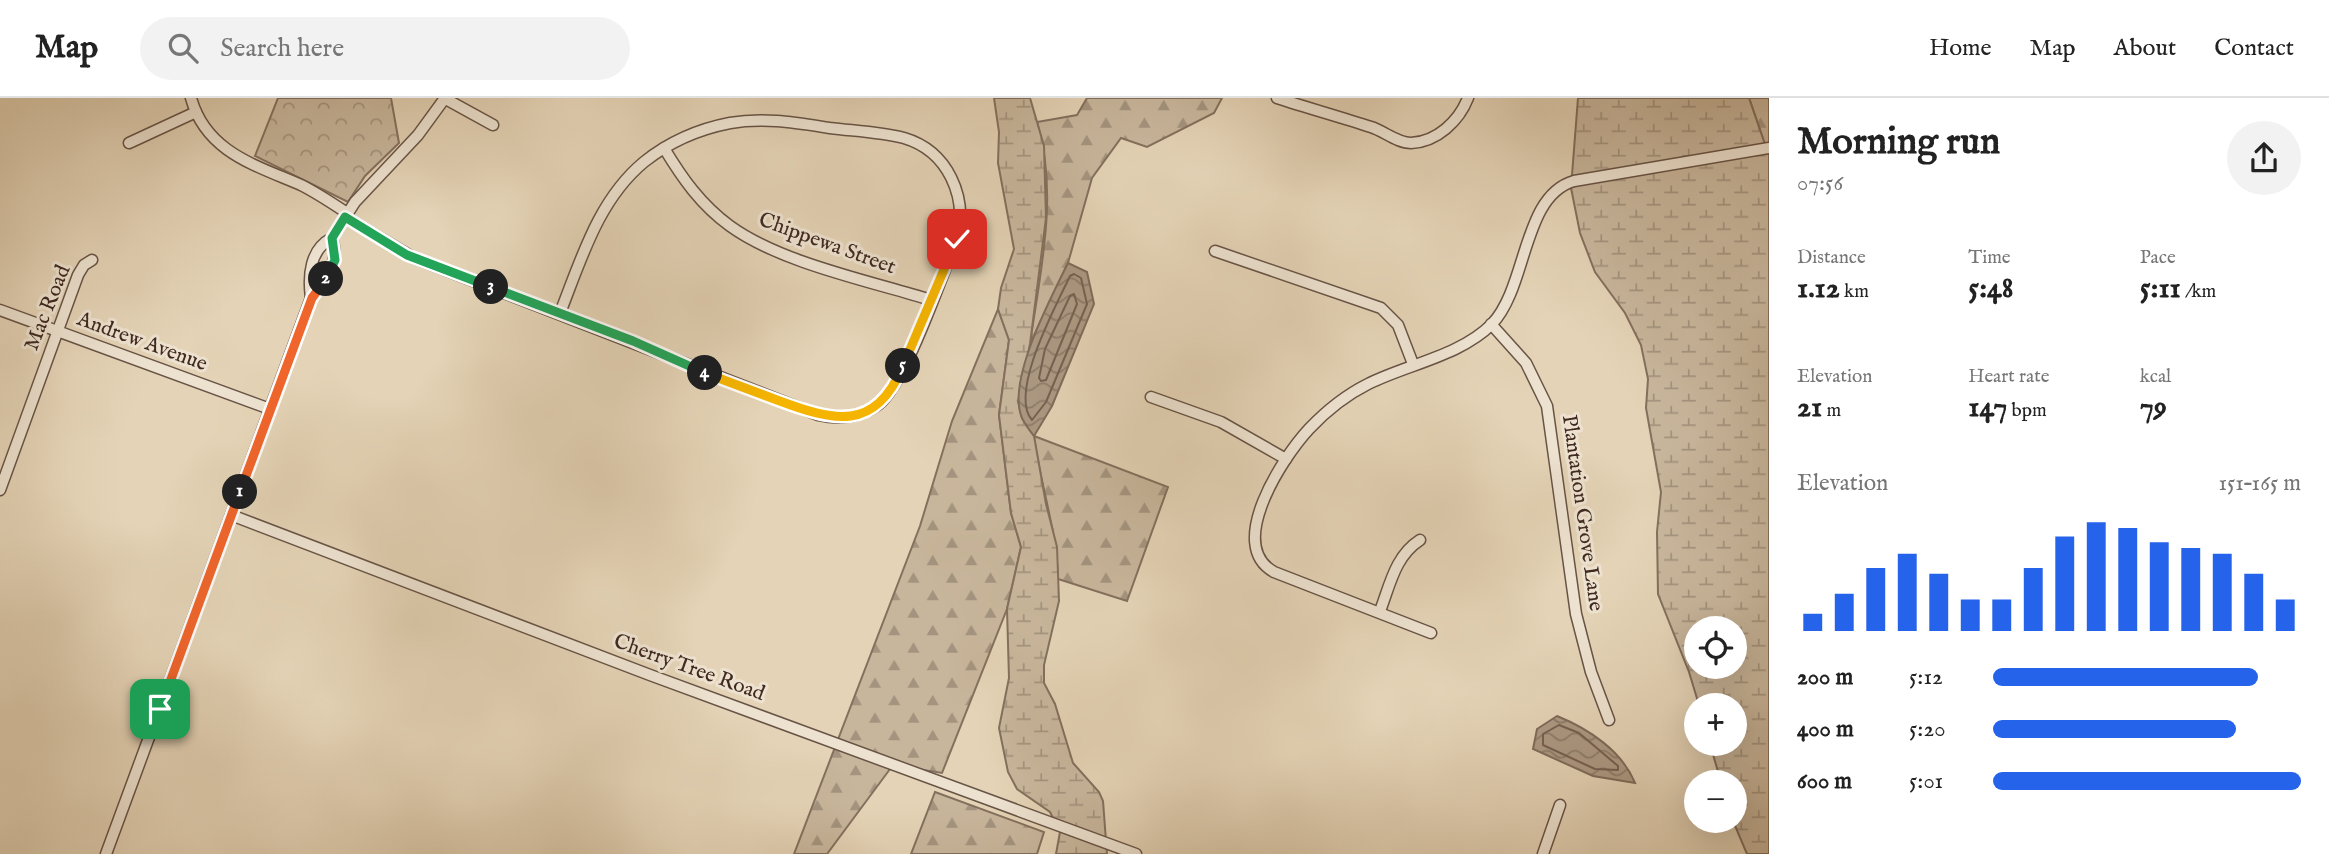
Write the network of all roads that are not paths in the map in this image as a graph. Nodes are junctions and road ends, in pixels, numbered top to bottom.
1 (191, 98) edge
2 (445, 98) edge
3 (1277, 98) edge
4 (1468, 98) edge
5 (196, 113) junction
6 (493, 125) dead end
7 (129, 143) dead end
8 (663, 148) junction
9 (1769, 148) edge
10 (346, 215) junction
11 (332, 238) junction
12 (1215, 251) dead end
13 (92, 260) dead end
14 (313, 264) junction
15 (331, 271) junction
16 (312, 298) junction
17 (931, 300) junction
18 (0, 310) edge
19 (559, 313) junction
20 (1491, 324) junction
21 (58, 332) junction
22 (1413, 364) junction
23 (1151, 397) dead end
24 (270, 409) junction
25 (1286, 459) junction
26 (0, 490) edge
27 (231, 515) junction
28 (1420, 540) dead end
29 (1380, 611) junction
30 (1431, 633) dead end
31 (1609, 720) dead end
32 (1560, 805) dead end
33 (106, 854) edge
34 (1136, 854) edge
35 (1544, 854) edge

1 - 5 street
2 - 6 street
2 - 10 street
3 - 4 street
5 - 7 street
5 - 10 street
8 - 17 street, Chippewa Street
8 - 17 street
8 - 19 street
9 - 20 street
10 - 11 street
10 - 19 street
11 - 14 street
11 - 15 street
12 - 22 street
13 - 21 street, Mac Road
14 - 15 street
14 - 16 street
15 - 16 street
16 - 24 street
17 - 19 street
18 - 21 street, Andrew Avenue
20 - 22 street
20 - 31 street, Plantation Grove Lane
21 - 24 street, Andrew Avenue
21 - 26 street, Mac Road
22 - 25 street
23 - 25 street
24 - 27 street
25 - 29 street
27 - 33 street
27 - 34 street, Cherry Tree Road
28 - 29 street
29 - 30 street
32 - 35 street

